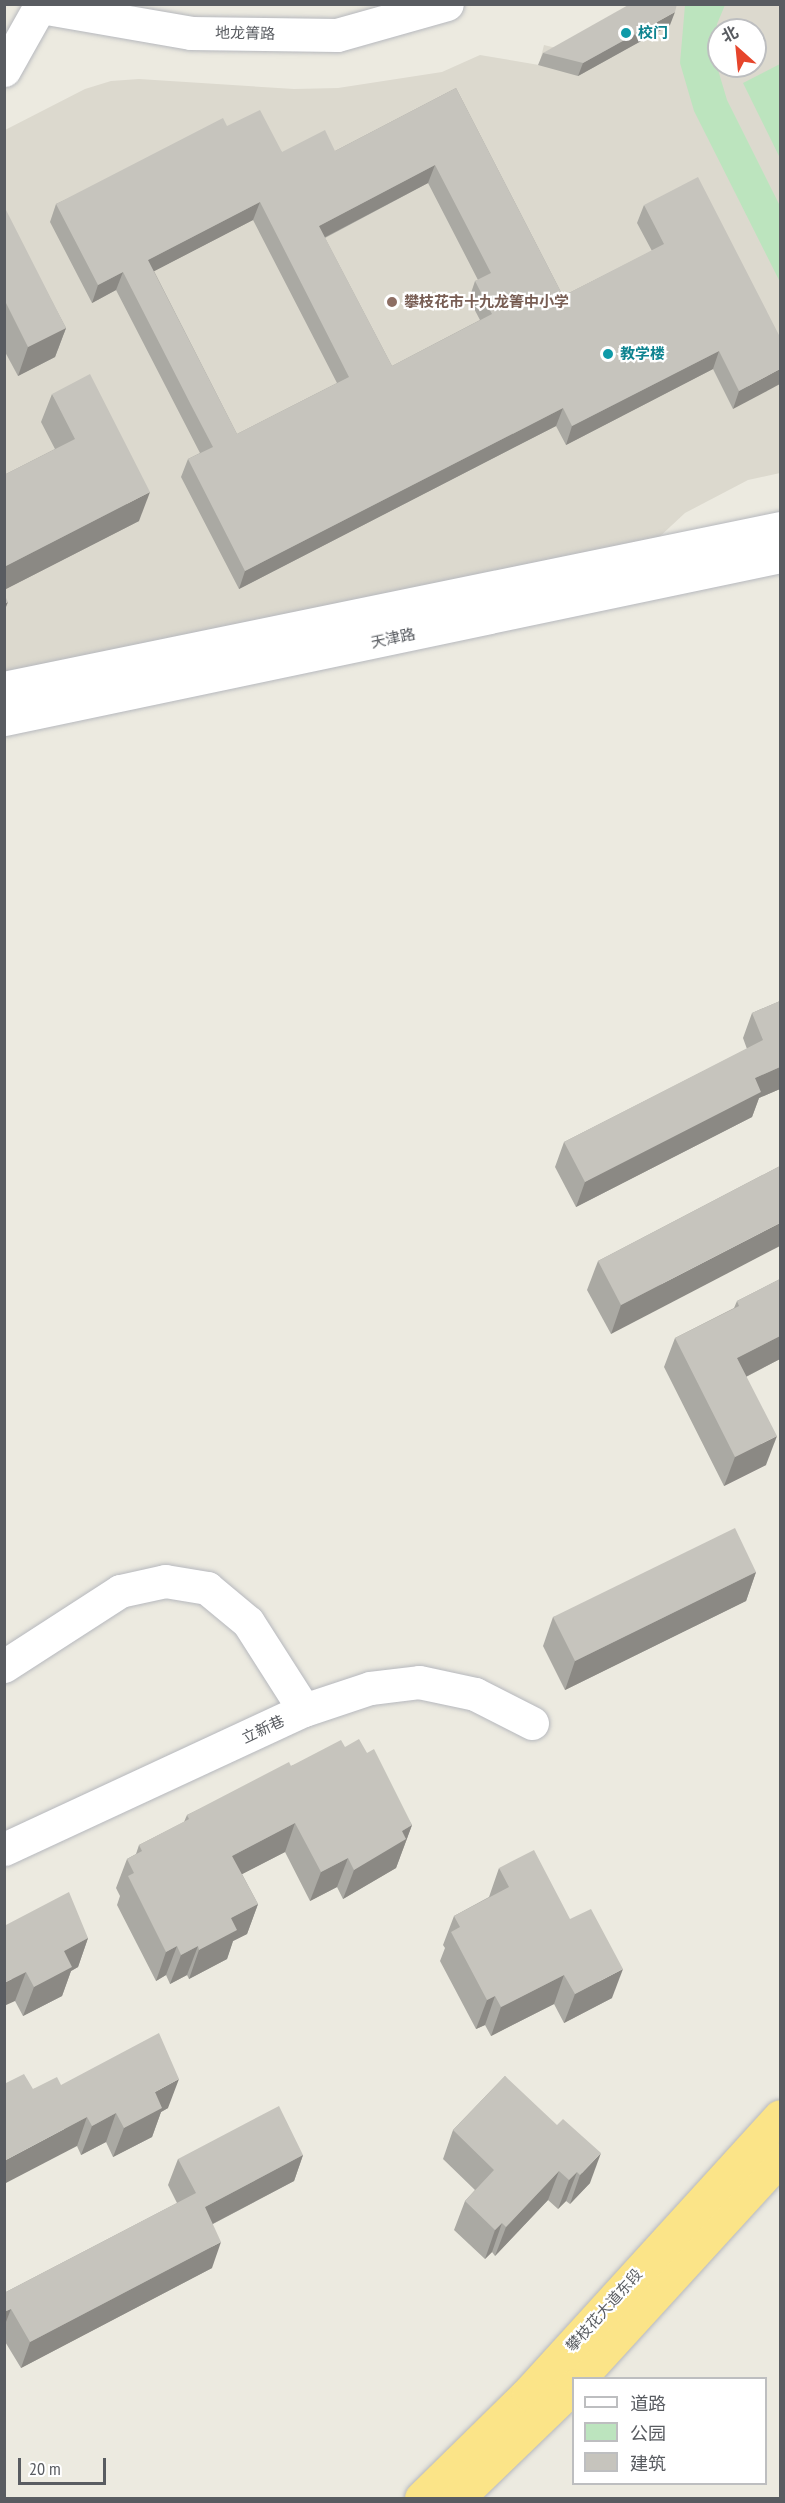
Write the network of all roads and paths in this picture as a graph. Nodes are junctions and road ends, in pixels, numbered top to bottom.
1 (447, 4) edge
2 (41, 6) edge
3 (4, 70) edge
4 (780, 528) edge
5 (780, 556) edge
6 (4, 688) edge
7 (4, 719) edge
8 (4, 1666) edge
9 (304, 1710) junction
10 (532, 1723) dead end
11 (4, 1848) edge
12 (777, 2126) edge
13 (780, 2159) edge
14 (582, 2377) edge
15 (572, 2387) edge
16 (422, 2499) edge
17 (458, 2499) edge

1 - 2 main road, 地龙箐路
2 - 3 main road
4 - 6 main road
5 - 7 main road, 天津路
8 - 9 main road
9 - 10 main road, 立新巷
9 - 11 main road, 立新巷
12 - 16 highway, 攀枝花大道东段
13 - 14 highway, 攀枝花大道东段
15 - 17 highway

